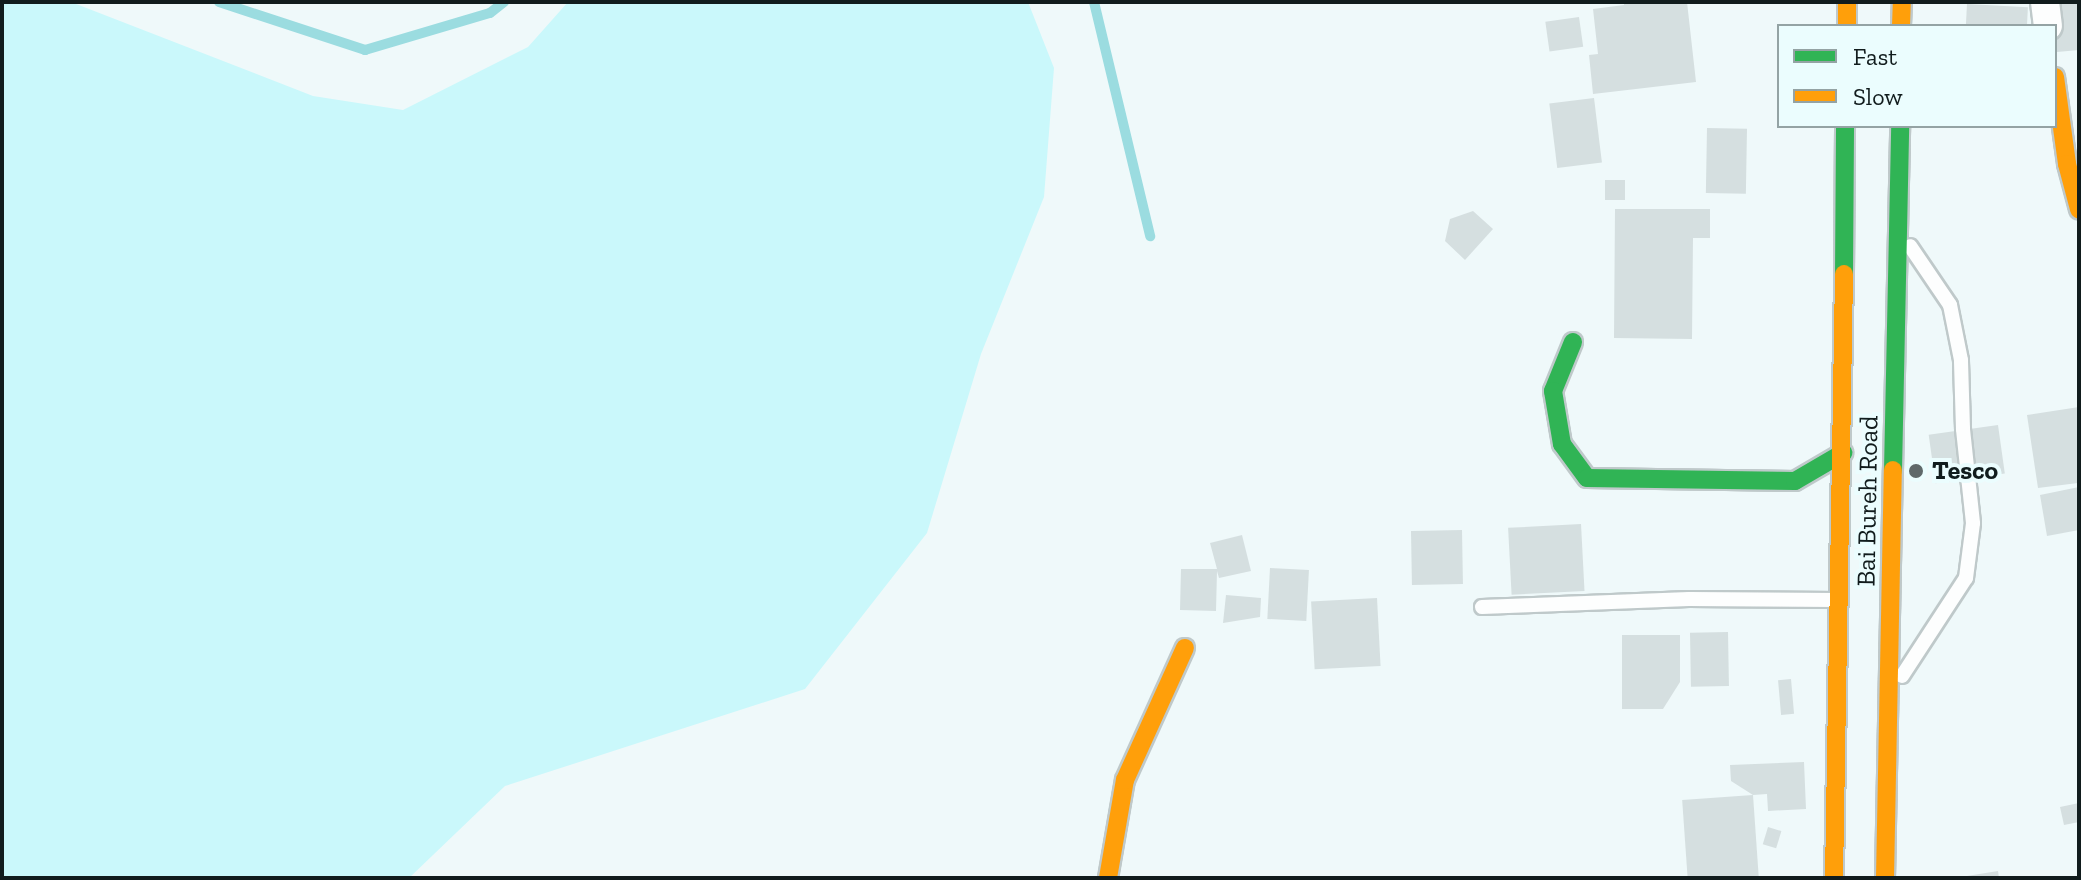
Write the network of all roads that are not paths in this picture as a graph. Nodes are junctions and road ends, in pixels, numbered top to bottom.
1 (1847, 2) edge
2 (1902, 2) edge
3 (2045, 2) edge
4 (1847, 24) edge
5 (1901, 24) edge
6 (2048, 24) edge
7 (2057, 92) edge
8 (1845, 128) edge
9 (1900, 128) edge
10 (2079, 209) edge
11 (1899, 229) junction
12 (1573, 342) dead end
13 (1843, 453) junction
14 (1841, 601) junction
15 (1482, 607) dead end
16 (1185, 648) dead end
17 (1889, 695) junction
18 (1108, 878) edge
19 (1834, 878) edge
20 (1885, 878) edge

1 - 4 main road
2 - 5 main road
3 - 6 street
7 - 10 main road
8 - 13 main road, Bai Bureh Road
9 - 11 main road, Bai Bureh Road
11 - 17 main road, Bai Bureh Road
11 - 17 lane
12 - 13 main road
13 - 14 main road, Bai Bureh Road
14 - 15 lane
14 - 19 main road, Bai Bureh Road
16 - 18 main road
17 - 20 main road, Bai Bureh Road

